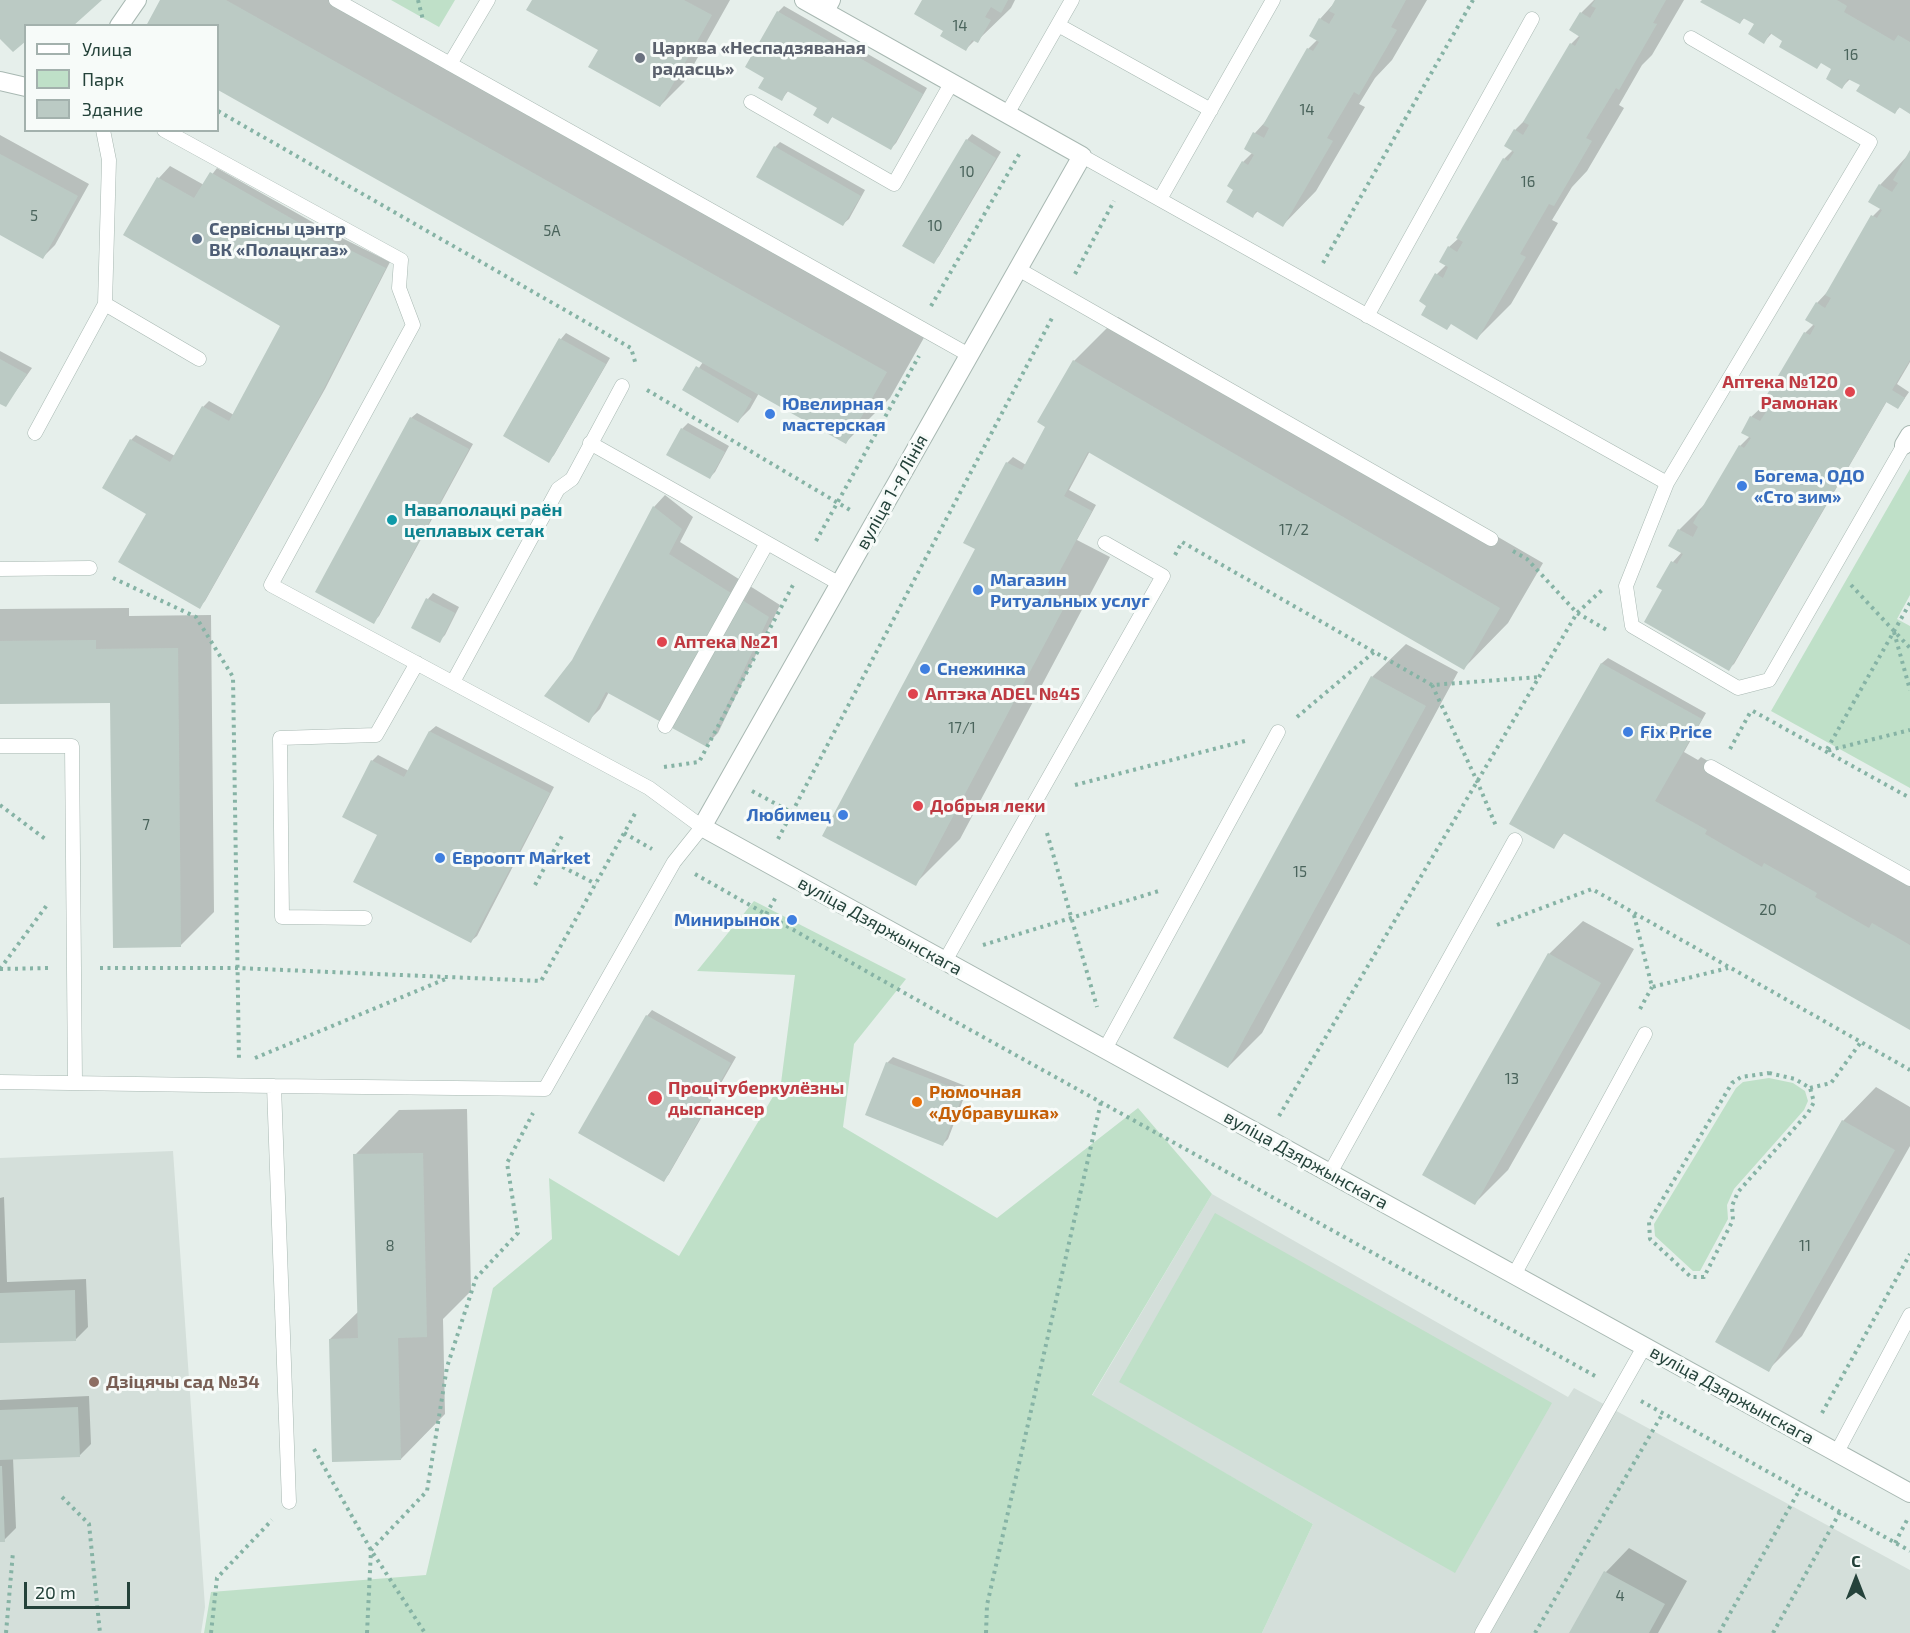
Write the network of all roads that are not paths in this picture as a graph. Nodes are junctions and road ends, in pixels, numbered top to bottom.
1 (137, 0) edge
2 (336, 0) edge
3 (488, 0) edge
4 (804, 0) edge
5 (1072, 0) edge
6 (1273, 0) edge
7 (828, 6) edge
8 (1532, 19) dead end
9 (120, 24) edge
10 (1058, 25) junction
11 (1691, 38) dead end
12 (450, 64) junction
13 (0, 81) edge
14 (952, 82) junction
15 (24, 87) edge
16 (751, 102) dead end
17 (1211, 110) junction
18 (1007, 114) junction
19 (104, 132) edge
20 (168, 132) edge
21 (1082, 156) junction
22 (1160, 199) junction
23 (1018, 268) junction
24 (105, 304) junction
25 (1367, 316) junction
26 (969, 355) junction
27 (199, 359) dead end
28 (622, 386) dead end
29 (35, 433) dead end
30 (1907, 440) edge
31 (590, 443) junction
32 (1667, 483) junction
33 (1491, 539) road end
34 (767, 543) junction
35 (1105, 543) dead end
36 (90, 568) road end
37 (0, 569) edge
38 (840, 584) junction
39 (417, 663) junction
40 (453, 682) junction
41 (665, 726) dead end
42 (1278, 732) road end
43 (0, 746) edge
44 (1715, 769) road end
45 (702, 827) junction
46 (1515, 840) dead end
47 (1910, 879) edge
48 (365, 918) dead end
49 (945, 961) junction
50 (1645, 1034) dead end
51 (1106, 1049) junction
52 (0, 1082) edge
53 (75, 1082) junction
54 (274, 1086) junction
55 (1330, 1173) junction
56 (1514, 1275) junction
57 (1910, 1314) edge
58 (1644, 1347) junction
59 (1837, 1452) junction
60 (1910, 1493) edge
61 (289, 1502) road end
62 (1482, 1633) edge

1 - 9 street
2 - 12 lane
3 - 12 lane
4 - 7 street
5 - 10 lane
6 - 17 lane
7 - 14 street
8 - 25 lane
10 - 17 lane
10 - 18 lane
11 - 32 lane
12 - 26 lane
13 - 15 street
14 - 16 lane
14 - 18 street
17 - 22 lane
18 - 21 street
19 - 24 lane
20 - 39 lane
21 - 22 lane
21 - 23 street, вуліца 1-я Лінія
22 - 25 lane
23 - 26 street, вуліца 1-я Лінія
23 - 33 lane
24 - 27 lane
24 - 29 lane
25 - 32 lane
26 - 38 street, вуліца 1-я Лінія
28 - 31 lane
30 - 32 lane
31 - 34 lane
31 - 40 lane
34 - 38 lane
34 - 41 lane
35 - 49 lane
36 - 37 lane
38 - 45 street, вуліца 1-я Лінія
39 - 40 lane
39 - 48 lane
40 - 45 lane
42 - 51 lane
43 - 53 lane
44 - 47 lane
45 - 49 street, вуліца Дзяржынскага
45 - 54 lane
46 - 55 lane
49 - 51 street, вуліца Дзяржынскага
50 - 56 lane
51 - 55 street, вуліца Дзяржынскага
52 - 53 lane
53 - 54 lane
54 - 61 lane
55 - 56 street, вуліца Дзяржынскага
56 - 58 street, вуліца Дзяржынскага
57 - 59 lane
58 - 59 street, вуліца Дзяржынскага
58 - 62 lane
59 - 60 street, вуліца Дзяржынскага

